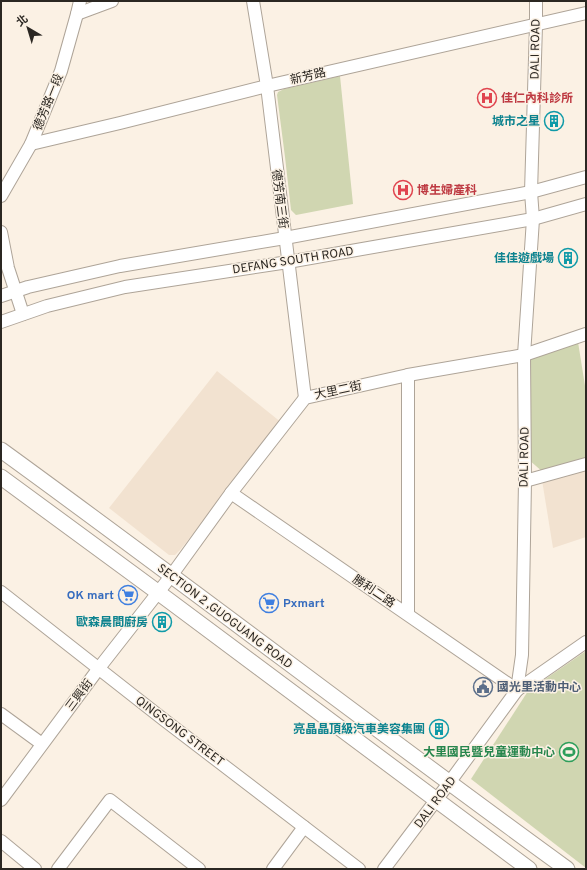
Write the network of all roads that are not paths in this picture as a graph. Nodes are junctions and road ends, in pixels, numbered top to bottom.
1 (80, 1) edge
2 (112, 1) edge
3 (253, 1) edge
4 (536, 1) edge
5 (586, 13) edge
6 (77, 14) junction
7 (536, 25) junction
8 (266, 86) junction
9 (31, 144) junction
10 (586, 177) edge
11 (531, 192) junction
12 (1, 196) edge
13 (586, 204) edge
14 (533, 219) junction
15 (1, 232) edge
16 (285, 238) junction
17 (288, 262) junction
18 (16, 291) junction
19 (1, 296) edge
20 (23, 314) junction
21 (1, 322) edge
22 (586, 334) edge
23 (524, 355) junction
24 (408, 375) junction
25 (305, 398) junction
26 (1, 450) edge
27 (586, 464) edge
28 (1, 477) edge
29 (525, 481) junction
30 (231, 494) junction
31 (171, 576) junction
32 (1, 592) edge
33 (158, 592) junction
34 (408, 614) junction
35 (586, 642) edge
36 (99, 668) junction
37 (516, 690) junction
38 (1, 714) edge
39 (42, 744) junction
40 (449, 784) junction
41 (436, 799) junction
42 (1, 800) edge
43 (304, 827) junction
44 (1, 841) edge
45 (35, 869) edge
46 (58, 869) edge
47 (199, 869) edge
48 (273, 869) edge
49 (359, 869) edge
50 (384, 869) edge
51 (529, 869) edge
52 (567, 869) edge

1 - 6 street, 德芳路一段
2 - 6 street
3 - 8 street, 德芳南三街
4 - 7 street, DALI ROAD
5 - 7 street, 新芳路
6 - 9 street, 德芳路一段
7 - 8 street, 新芳路
7 - 11 street, DALI ROAD
8 - 9 street, 新芳路
8 - 16 street, 德芳南三街
9 - 12 street, 德芳路一段
10 - 11 street, DEFANG SOUTH ROAD
11 - 14 street, DALI ROAD
11 - 16 street, DEFANG SOUTH ROAD
13 - 14 street, DEFANG SOUTH ROAD
14 - 17 street, DEFANG SOUTH ROAD
14 - 23 street, DALI ROAD
15 - 18 street
16 - 17 street, 德芳南三街
16 - 18 street, DEFANG SOUTH ROAD
17 - 20 street, DEFANG SOUTH ROAD
17 - 25 street, 德芳南三街
18 - 19 street, DEFANG SOUTH ROAD
18 - 20 street
20 - 21 street, DEFANG SOUTH ROAD
22 - 23 street, 大里二街
23 - 24 street, 大里二街
23 - 29 street, DALI ROAD
24 - 25 street, 大里二街
24 - 34 street
25 - 30 street, 大里二街
26 - 31 main road, SECTION 2 ,GUOGUANG ROAD
27 - 29 street
28 - 33 main road, SECTION 2 ,GUOGUANG ROAD
29 - 37 street, DALI ROAD
30 - 31 street, 大里二街
30 - 34 street, 勝利二路
31 - 33 street, 大里二街
31 - 40 main road, SECTION 2 ,GUOGUANG ROAD
32 - 36 street, QINGSONG STREET
33 - 36 street, 三興街
33 - 41 main road, SECTION 2 ,GUOGUANG ROAD
34 - 37 street, 勝利二路
35 - 37 street
36 - 39 street, 三興街
36 - 43 street, QINGSONG STREET
37 - 40 street, DALI ROAD
38 - 39 street
39 - 42 street, 三興街
40 - 41 street, DALI ROAD
40 - 52 main road, SECTION 2 ,GUOGUANG ROAD
41 - 50 street, DALI ROAD
41 - 51 main road, SECTION 2 ,GUOGUANG ROAD
43 - 48 street
43 - 49 street, QINGSONG STREET
44 - 45 street
46 - 47 street

